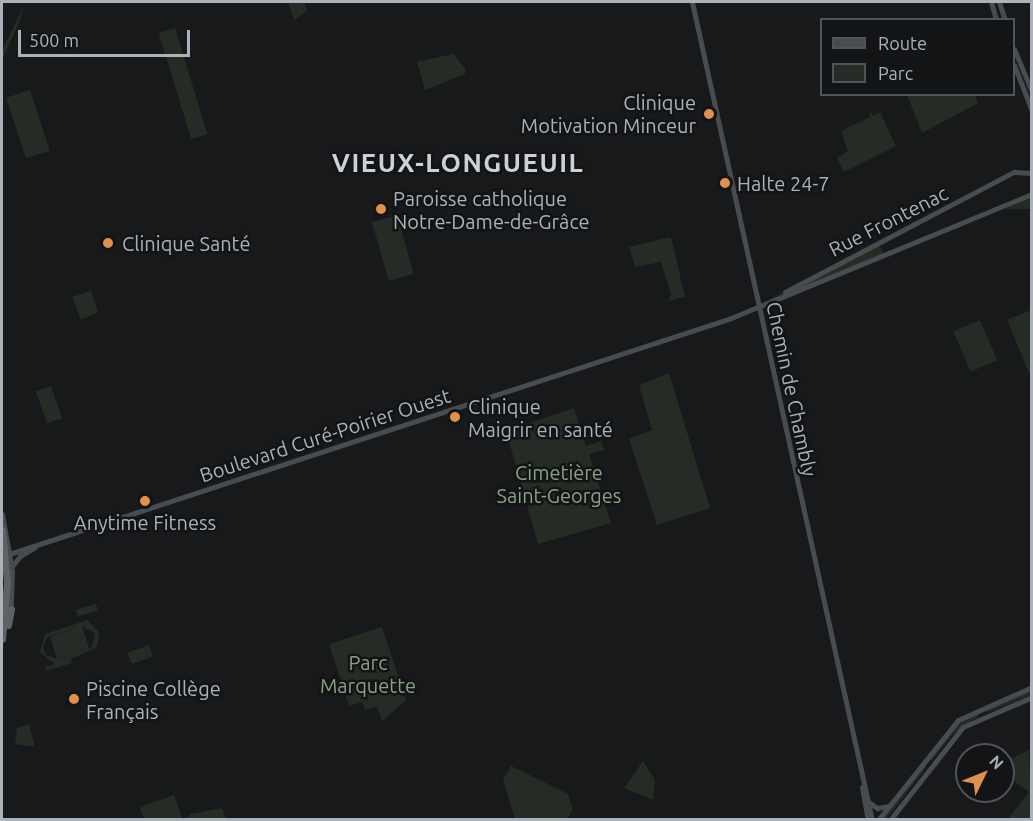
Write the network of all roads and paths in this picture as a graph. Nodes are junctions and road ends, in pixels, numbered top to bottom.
1 (692, 2) edge
2 (991, 2) edge
3 (999, 2) edge
4 (995, 18) edge
5 (1004, 18) edge
6 (1015, 51) edge
7 (1015, 68) edge
8 (1032, 92) edge
9 (1032, 111) edge
10 (1032, 173) edge
11 (1032, 194) edge
12 (756, 293) junction
13 (772, 299) junction
14 (759, 305) junction
15 (2, 514) edge
16 (2, 530) edge
17 (38, 545) junction
18 (5, 548) edge
19 (10, 554) junction
20 (5, 563) edge
21 (2, 606) edge
22 (11, 609) joint
23 (2, 640) edge
24 (1032, 687) edge
25 (1032, 697) edge
26 (863, 783) junction
27 (868, 800) junction
28 (890, 805) junction
29 (870, 819) edge
30 (878, 819) edge
31 (890, 819) edge

1 - 12 main road, Chemin de Chambly
2 - 4 main road
3 - 5 main road
6 - 8 main road
7 - 9 main road
10 - 13 main road, Rue Frontenac
11 - 14 main road
12 - 13 main road
12 - 14 main road, Chemin de Chambly
13 - 14 main road, Rue Frontenac
14 - 17 main road, Boulevard Curé-Poirier Ouest
14 - 26 main road, Chemin de Chambly
15 - 18 main road
16 - 18 highway
17 - 19 main road, Boulevard Curé-Poirier Ouest
17 - 20 main road
18 - 19 main road
18 - 20 highway
19 - 20 main road, Boulevard Curé-Poirier Ouest
19 - 20 main road
20 - 21 highway
20 - 22 main road
20 - 23 highway
22 - 23 highway
24 - 28 main road
25 - 31 main road
26 - 27 main road, Chemin de Chambly
26 - 29 main road, Chemin de Chambly
27 - 28 main road
27 - 29 main road, Chemin de Chambly
28 - 30 main road

